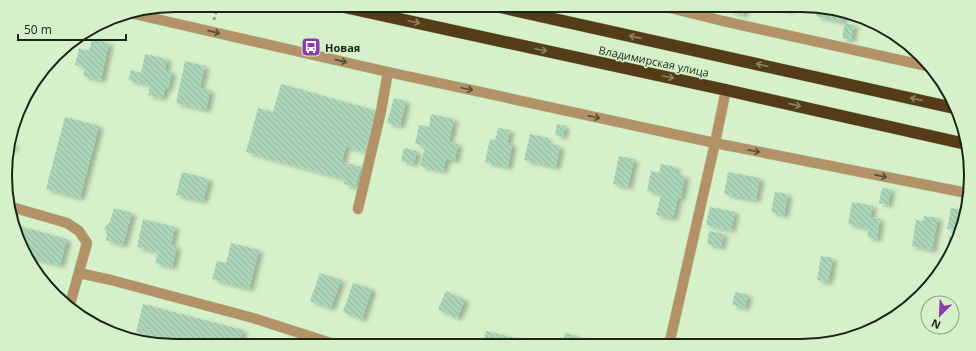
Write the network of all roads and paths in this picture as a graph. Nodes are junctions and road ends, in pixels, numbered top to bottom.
1 (216, 12) edge
2 (367, 12) edge
3 (522, 12) edge
4 (686, 12) edge
5 (142, 16) edge
6 (213, 24) dead end
7 (920, 64) edge
8 (388, 72) junction
9 (726, 90) junction
10 (949, 107) edge
11 (715, 143) junction
12 (961, 143) edge
13 (963, 192) edge
14 (15, 208) edge
15 (358, 209) dead end
16 (79, 273) junction
17 (71, 301) edge
18 (318, 339) edge
19 (670, 339) edge

1 - 6 path
2 -> 9 highway, Владимирская улица
10 -> 3 highway, Владимирская улица
4 - 7 street
5 -> 8 street
8 -> 11 street
8 - 15 street
9 - 11 street
9 -> 12 highway, Владимирская улица
11 -> 13 street
11 - 19 street
14 - 16 street
16 - 17 street
16 - 18 street

